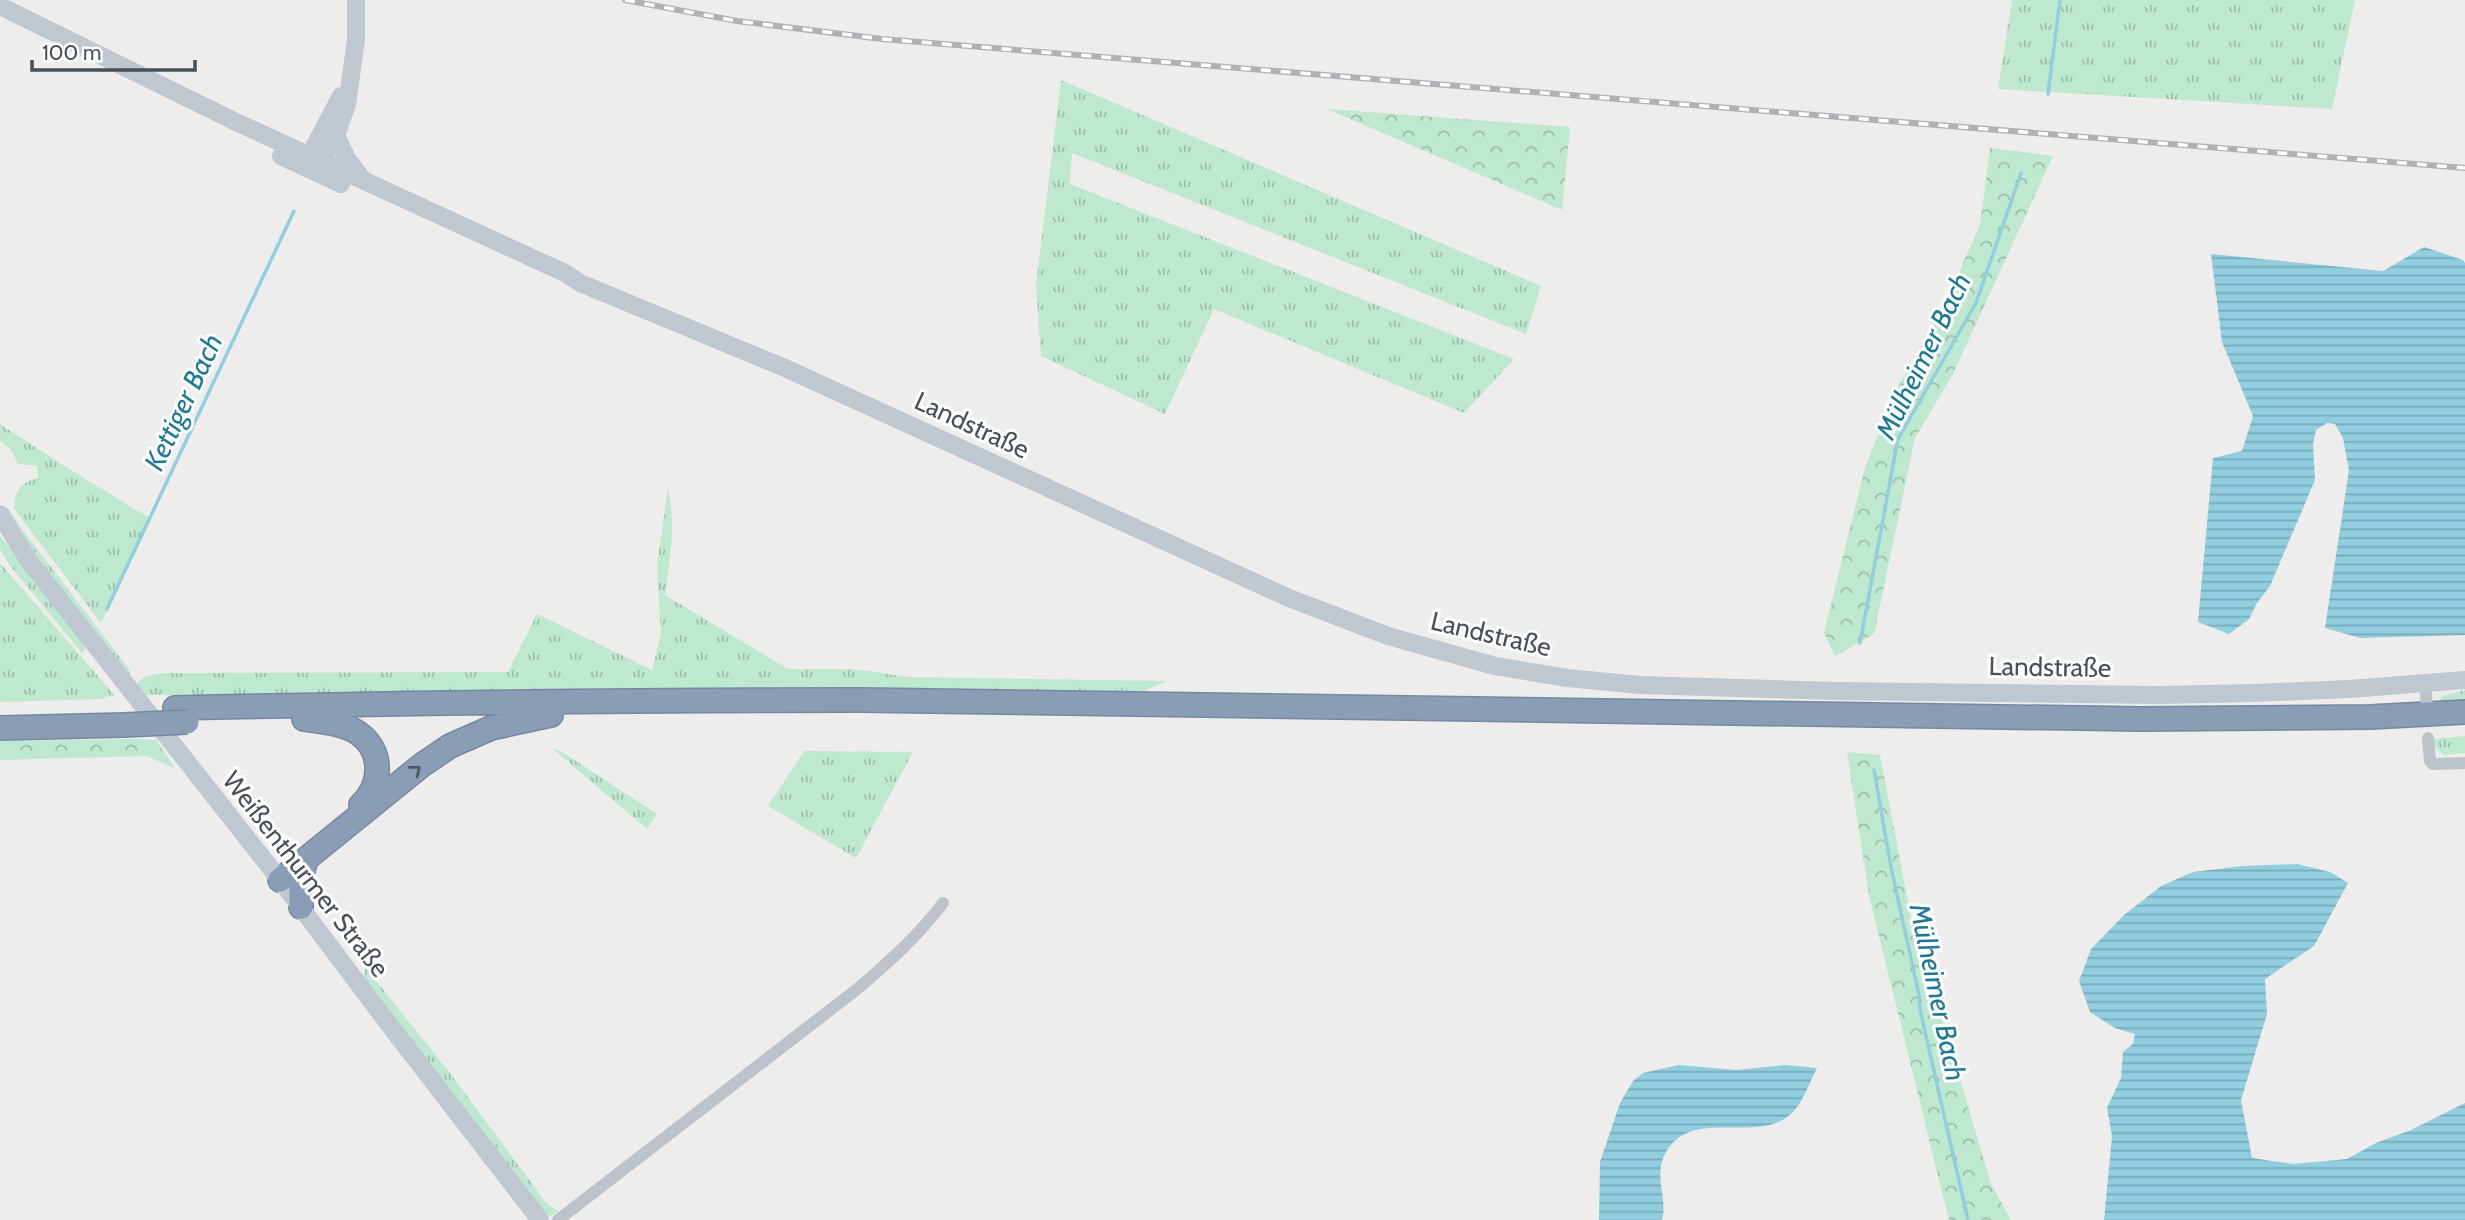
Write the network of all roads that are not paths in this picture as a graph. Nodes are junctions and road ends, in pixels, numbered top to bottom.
1 (356, 0) edge
2 (0, 6) edge
3 (0, 19) edge
4 (349, 81) junction
5 (337, 137) junction
6 (312, 164) junction
7 (369, 184) junction
8 (580, 283) junction
9 (0, 514) edge
10 (0, 531) edge
11 (29, 561) junction
12 (2465, 680) edge
13 (2426, 684) junction
14 (2427, 707) dead end
15 (2465, 712) edge
16 (181, 715) junction
17 (551, 715) junction
18 (2, 717) edge
19 (304, 719) junction
20 (2465, 727) edge
21 (2428, 738) dead end
22 (2465, 764) edge
23 (306, 859) junction
24 (276, 874) junction
25 (943, 903) dead end
26 (301, 907) junction
27 (540, 1220) edge
28 (558, 1220) edge

1 - 4 street
2 - 6 street
3 - 6 street
4 - 5 street
4 - 6 street
5 - 6 street
5 - 7 street
6 - 7 street
6 - 8 street
7 - 8 street
8 - 13 street, Landstraße
9 - 11 street, Weißenthurmer Straße
10 - 11 street, Weißenthurmer Straße
11 - 24 street, Weißenthurmer Straße
12 - 13 street, Landstraße
13 - 14 street
15 - 16 highway
16 - 18 highway, bridge
16 - 19 highway
17 - 19 highway
17 - 20 highway
23 -> 17 highway
19 - 24 highway
21 - 22 street
23 - 24 highway
23 - 26 highway
24 - 26 street, Weißenthurmer Straße
25 - 28 street
26 - 27 street, Weißenthurmer Straße

